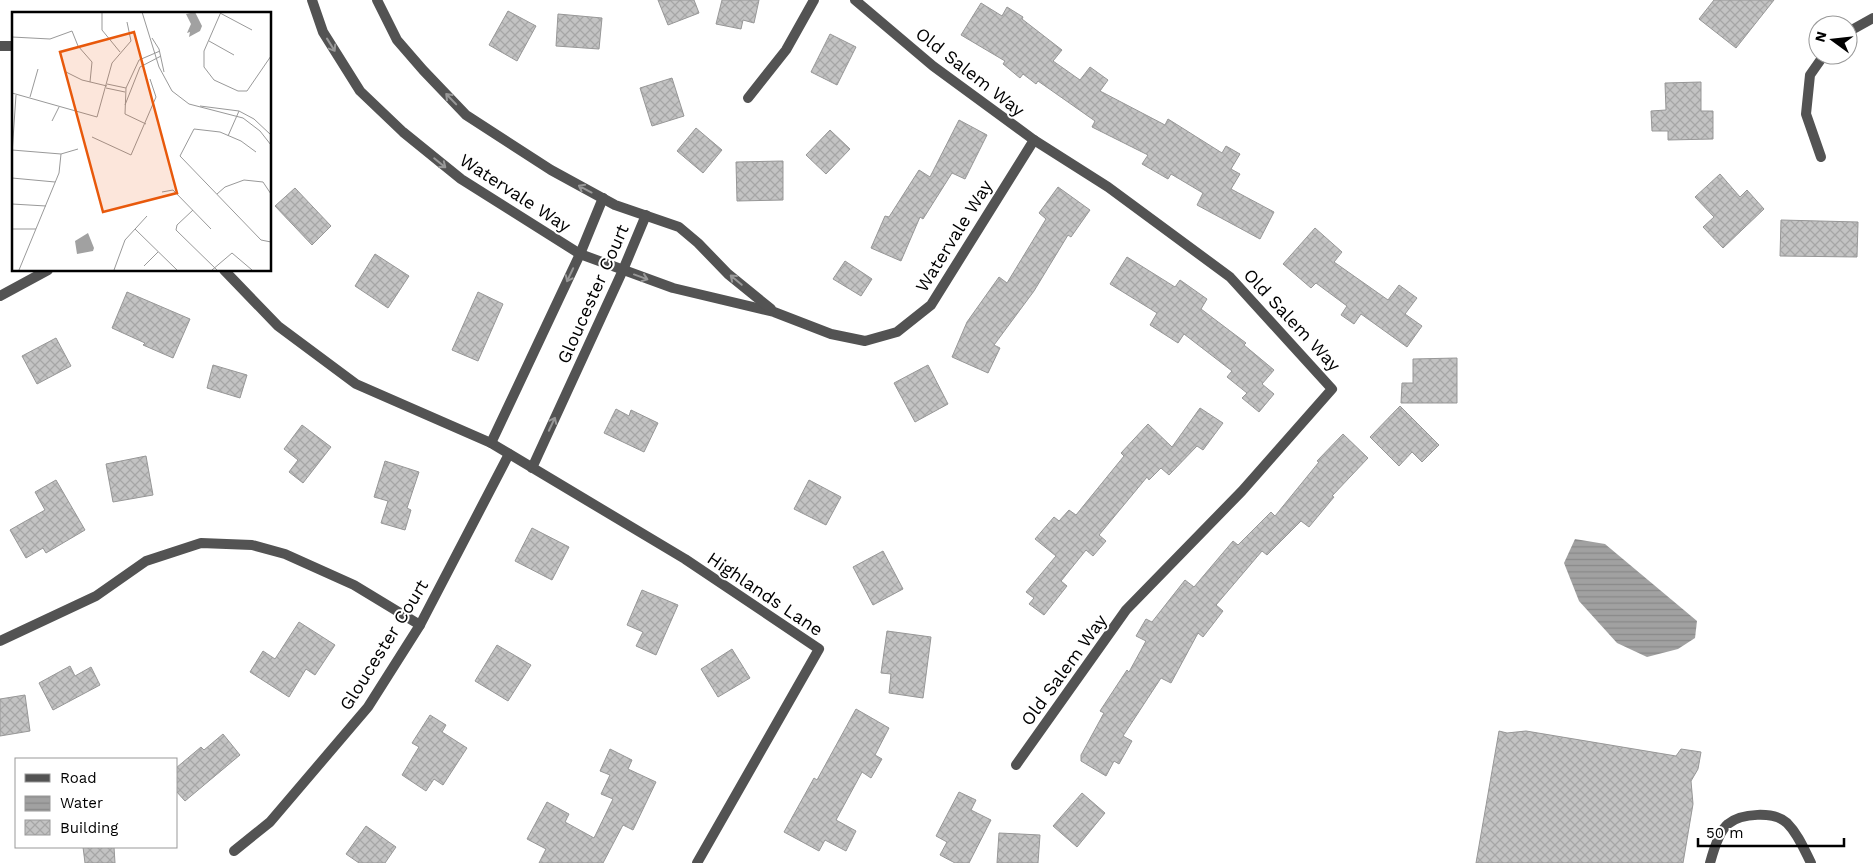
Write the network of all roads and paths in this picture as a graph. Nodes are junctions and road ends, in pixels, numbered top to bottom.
1 (312, 0) edge
2 (377, 0) edge
3 (814, 0) edge
4 (855, 0) edge
5 (1873, 18) edge
6 (1858, 26) edge
7 (1817, 65) edge
8 (748, 98) dead end
9 (1034, 140) junction
10 (1820, 157) dead end
11 (603, 198) junction
12 (646, 215) junction
13 (580, 254) junction
14 (623, 270) junction
15 (46, 271) edge
16 (225, 271) edge
17 (0, 296) edge
18 (774, 312) junction
19 (491, 443) junction
20 (509, 454) junction
21 (532, 468) junction
22 (420, 625) junction
23 (0, 642) edge
24 (1016, 764) dead end
25 (234, 851) dead end
26 (697, 863) edge
27 (1710, 863) edge
28 (1811, 863) edge

1 -> 13 street, Watervale Way
11 -> 2 street, Watervale Way
3 - 8 street
4 - 9 street, Old Salem Way
5 - 6 street
7 - 10 street
9 - 18 street, Watervale Way
9 - 24 street, Old Salem Way
11 - 12 street, Watervale Way
11 - 13 street, Gloucester Court
12 - 14 street, Gloucester Court
18 -> 12 street, Watervale Way
13 - 14 street, Watervale Way
13 -> 19 street, Gloucester Court
14 -> 18 street, Watervale Way
21 -> 14 street, Gloucester Court
15 - 17 street
16 - 19 street, Highlands Lane
19 - 20 street, Highlands Lane
20 - 21 street, Highlands Lane
20 - 22 street, Gloucester Court
21 - 26 street, Highlands Lane
22 - 23 street
22 - 25 street, Gloucester Court
27 - 28 street

